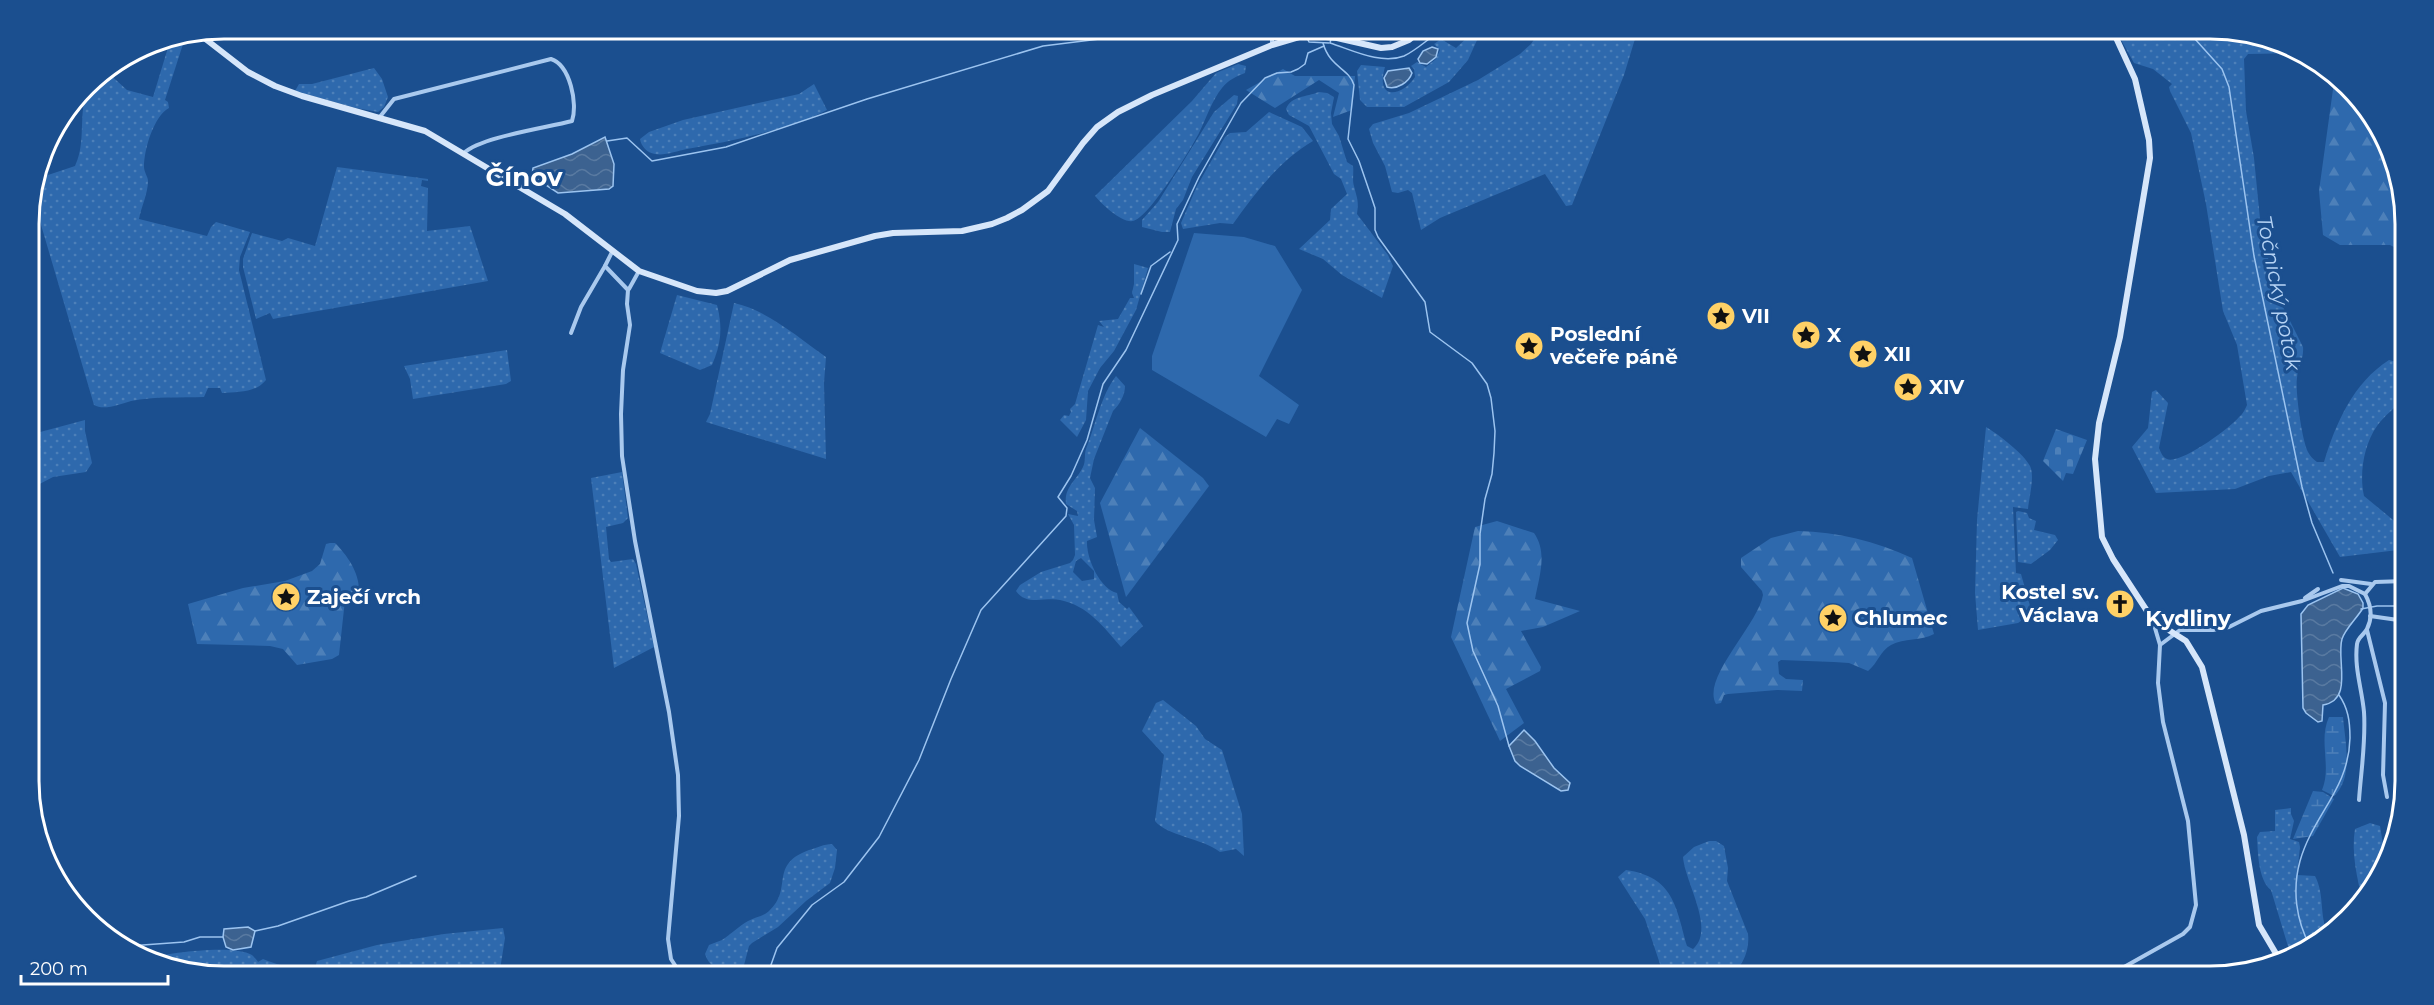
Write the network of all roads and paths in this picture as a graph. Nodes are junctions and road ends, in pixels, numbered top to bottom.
1 (1272, 39) edge
2 (1292, 39) edge
3 (1340, 39) edge
4 (1410, 39) edge
5 (2117, 39) edge
6 (207, 40) edge
7 (1272, 45) junction
8 (379, 118) junction
9 (464, 153) junction
10 (612, 252) junction
11 (605, 266) junction
12 (639, 271) junction
13 (628, 290) junction
14 (570, 333) dead end
15 (2341, 580) dead end
16 (2395, 581) edge
17 (2371, 584) junction
18 (2318, 589) dead end
19 (2365, 594) junction
20 (2302, 601) junction
21 (2370, 616) junction
22 (2152, 618) junction
23 (2395, 620) edge
24 (2367, 629) junction
25 (2175, 633) junction
26 (2160, 645) junction
27 (2387, 796) dead end
28 (2358, 800) dead end
29 (2275, 954) edge
30 (676, 966) edge
31 (2127, 966) edge

1 - 7 street
2 - 7 street
3 - 4 street
5 - 22 street
6 - 8 street
7 - 12 street
8 - 9 street
8 - 9 street
9 - 10 street
10 - 11 street
10 - 12 street
11 - 13 street
11 - 14 street
12 - 13 street
13 - 30 street
15 - 17 street
16 - 17 street
17 - 19 street
18 - 20 street
19 - 20 street
19 - 21 street
20 - 25 street
21 - 23 street
21 - 24 street
22 - 25 street
22 - 26 street
24 - 27 street
24 - 28 street
25 - 26 street
25 - 29 street
26 - 31 street

